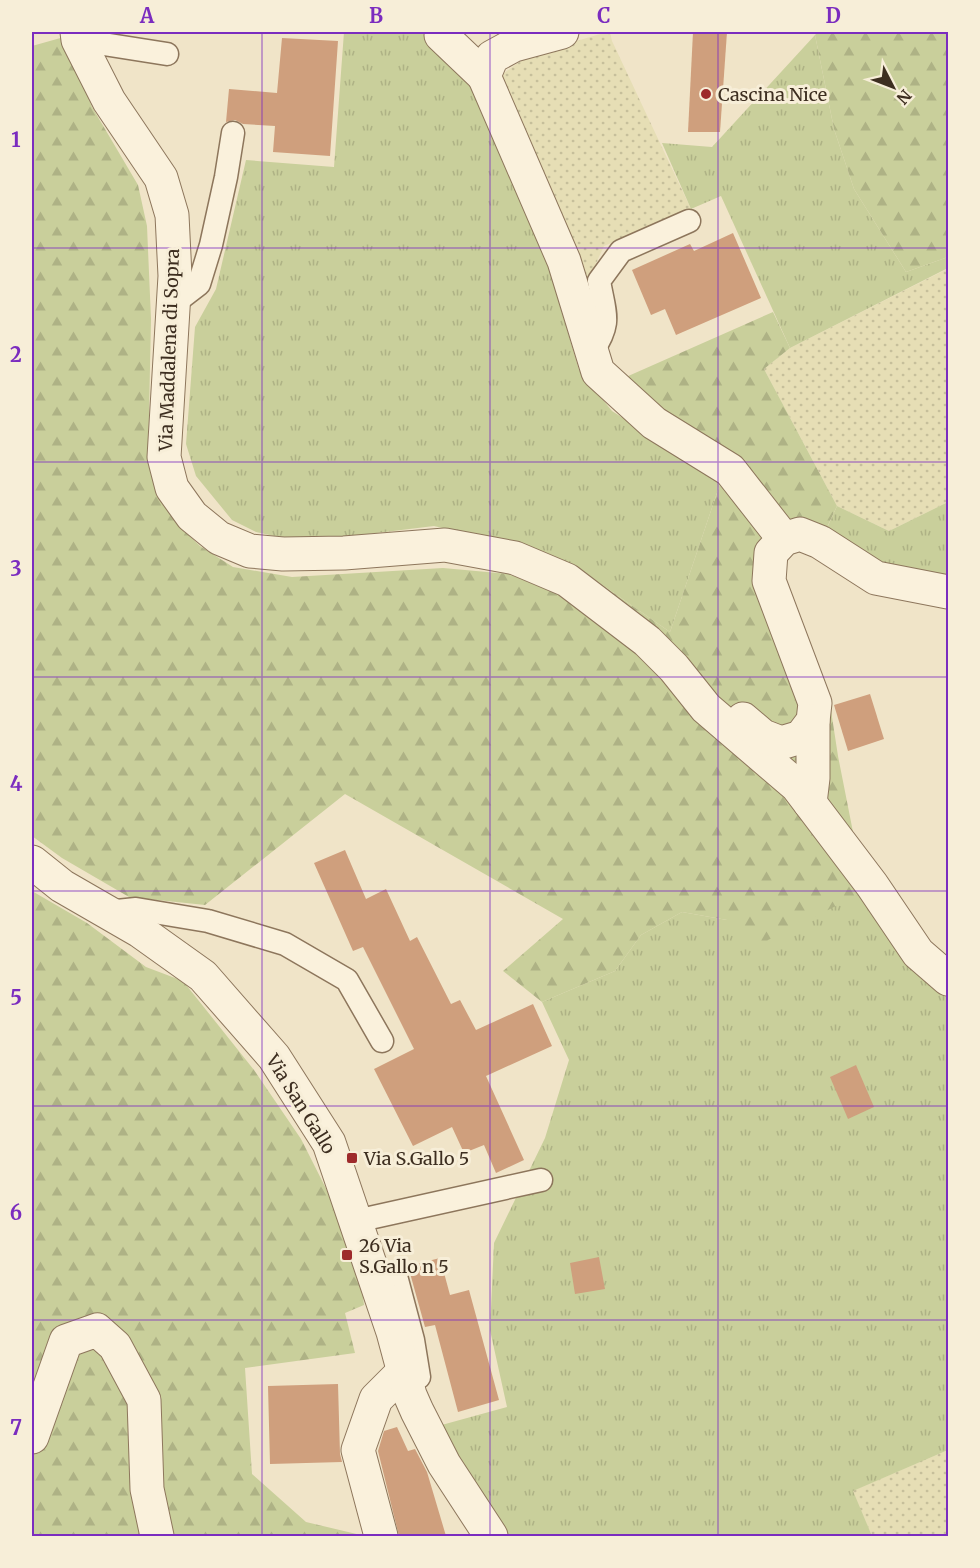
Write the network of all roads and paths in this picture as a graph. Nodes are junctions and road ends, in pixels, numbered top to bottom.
1 (562, 32) edge
2 (441, 35) dead end
3 (77, 36) edge
4 (167, 54) dead end
5 (484, 76) junction
6 (233, 134) dead end
7 (689, 221) dead end
8 (173, 303) junction
9 (592, 352) junction
10 (784, 539) junction
11 (948, 592) edge
12 (674, 668) junction
13 (813, 721) junction
14 (810, 803) junction
15 (32, 862) edge
16 (107, 912) junction
17 (948, 979) edge
18 (382, 1041) dead end
19 (541, 1180) dead end
20 (356, 1221) junction
21 (396, 1276) dead end
22 (404, 1371) junction
23 (417, 1411) junction
24 (32, 1437) edge
25 (157, 1536) edge
26 (381, 1536) edge
27 (491, 1536) edge

1 - 5 street
2 - 5 street
3 - 4 lane
3 - 8 street, Via Maddalena di Sopra
5 - 9 street
6 - 8 lane
7 - 9 lane
8 - 12 street, Via Maddalena di Sopra
9 - 10 street
10 - 11 street
10 - 13 street
12 - 13 street, Via Maddalena di Sopra
12 - 14 street, Via Maddalena di Sopra
13 - 14 street
14 - 17 street, Via Maddalena di Sopra
15 - 16 street, Via San Gallo
16 - 18 lane
16 - 20 street, Via San Gallo
19 - 20 lane
20 - 22 street, Via San Gallo
21 - 23 lane
22 - 23 street, Via San Gallo
22 - 26 street
23 - 27 street, Via San Gallo
24 - 25 street

